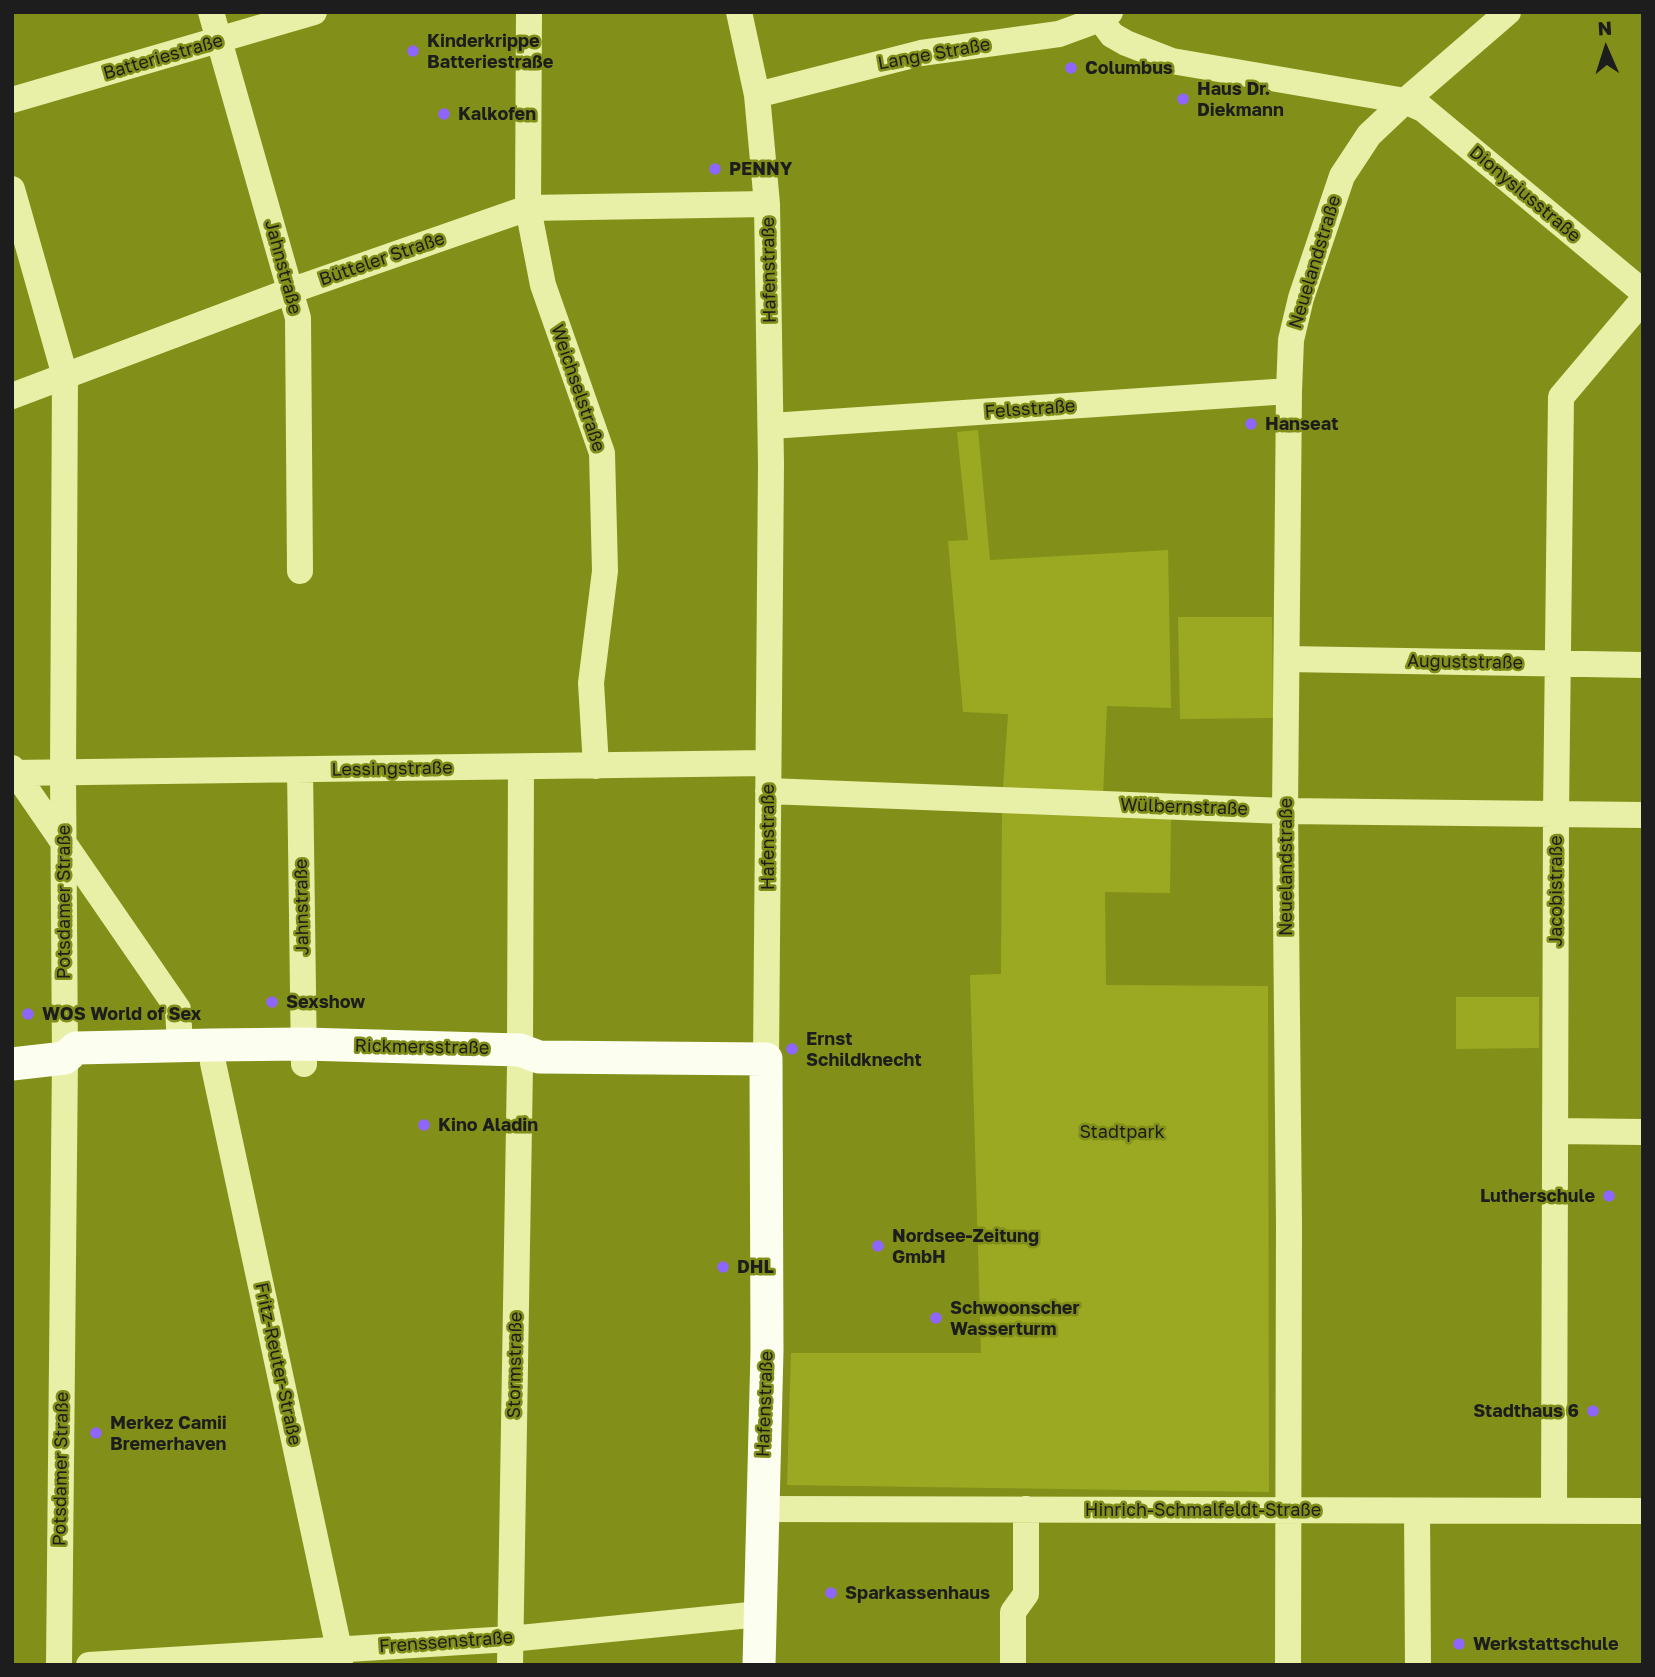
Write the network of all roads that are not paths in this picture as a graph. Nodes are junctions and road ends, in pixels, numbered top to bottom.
1 (211, 12) edge
2 (314, 12) edge
3 (529, 12) edge
4 (739, 12) edge
5 (1508, 12) edge
6 (1105, 16) edge
7 (220, 41) junction
8 (757, 95) junction
9 (12, 100) edge
10 (1405, 101) junction
11 (12, 189) edge
12 (767, 204) junction
13 (528, 208) junction
14 (290, 292) junction
15 (1643, 292) edge
16 (1643, 300) edge
17 (65, 376) junction
18 (1289, 391) junction
19 (12, 396) edge
20 (771, 426) junction
21 (300, 571) dead end
22 (1287, 659) junction
23 (1559, 664) junction
24 (1643, 665) edge
25 (768, 763) junction
26 (596, 766) junction
27 (521, 767) junction
28 (300, 770) junction
29 (13, 771) edge
30 (63, 774) junction
31 (768, 791) junction
32 (1285, 811) junction
33 (1556, 814) junction
34 (1643, 815) edge
35 (65, 846) junction
36 (202, 1051) junction
37 (304, 1054) junction
38 (65, 1058) junction
39 (526, 1058) junction
40 (766, 1059) junction
41 (12, 1064) edge
42 (1555, 1131) junction
43 (1643, 1132) edge
44 (763, 1509) junction
45 (1026, 1509) junction
46 (1287, 1510) junction
47 (1416, 1511) junction
48 (1554, 1511) junction
49 (1643, 1511) edge
50 (760, 1614) junction
51 (510, 1652) edge
52 (340, 1657) edge
53 (59, 1665) edge
54 (89, 1665) edge
55 (759, 1665) edge
56 (1013, 1665) edge
57 (1288, 1665) edge
58 (1418, 1665) edge

1 - 7 street, Jahnstraße
2 - 7 street, Batteriestraße
3 - 13 street, Weichselstraße
4 - 8 street, Hafenstraße
5 - 10 street, Neuelandstraße
6 - 8 street, Lange Straße
6 - 10 street
7 - 9 street, Batteriestraße
7 - 14 street, Jahnstraße
8 - 12 street, Hafenstraße
10 - 15 street, Dionysiusstraße
10 - 18 street, Neuelandstraße
11 - 17 street, Potsdamer Straße
12 - 13 street, Bütteler Straße
12 - 20 street, Hafenstraße
13 - 14 street, Bütteler Straße
13 - 26 street, Weichselstraße
14 - 17 street, Bütteler Straße
14 - 21 street, Jahnstraße
16 - 23 street, Jacobistraße
17 - 19 street, Bütteler Straße
17 - 30 street, Potsdamer Straße
18 - 20 street, Felsstraße
18 - 22 street, Neuelandstraße
20 - 25 street, Hafenstraße
22 - 23 street, Auguststraße
22 - 32 street, Neuelandstraße
23 - 24 street, Auguststraße
23 - 33 street, Jacobistraße
25 - 26 street, Lessingstraße
25 - 31 street, Hafenstraße
26 - 27 street, Lessingstraße
27 - 28 street, Lessingstraße
27 - 39 street, Stormstraße
28 - 30 street, Lessingstraße
28 - 37 street, Jahnstraße
29 - 30 street, Lessingstraße
29 - 35 street, Fritz-Reuter-Straße
30 - 35 street, Potsdamer Straße
31 - 32 street, Wülbernstraße
31 - 40 street, Hafenstraße
32 - 33 street, Wülbernstraße
32 - 46 street, Neuelandstraße
33 - 34 street, Wülbernstraße
33 - 42 street, Jacobistraße
35 - 36 street, Fritz-Reuter-Straße
35 - 38 street, Potsdamer Straße
36 - 37 main road, Rickmersstraße
36 - 38 main road, Rickmersstraße
36 - 52 street, Fritz-Reuter-Straße
37 - 39 main road, Rickmersstraße
38 - 41 main road, Rickmersstraße
38 - 53 street, Potsdamer Straße
39 - 40 main road, Rickmersstraße
39 - 51 street, Stormstraße
40 - 44 main road, Hafenstraße
42 - 43 street
42 - 48 street, Jacobistraße
44 - 45 street, Hinrich-Schmalfeldt-Straße
44 - 50 main road, Hafenstraße
45 - 46 street, Hinrich-Schmalfeldt-Straße
45 - 56 street
46 - 47 street, Hinrich-Schmalfeldt-Straße
46 - 57 street, Neuelandstraße
47 - 48 street, Hinrich-Schmalfeldt-Straße
47 - 58 street
48 - 49 street, Hinrich-Schmalfeldt-Straße
50 - 51 street, Frenssenstraße
50 - 55 main road, Hafenstraße
51 - 52 street, Frenssenstraße
52 - 54 street, Frenssenstraße

